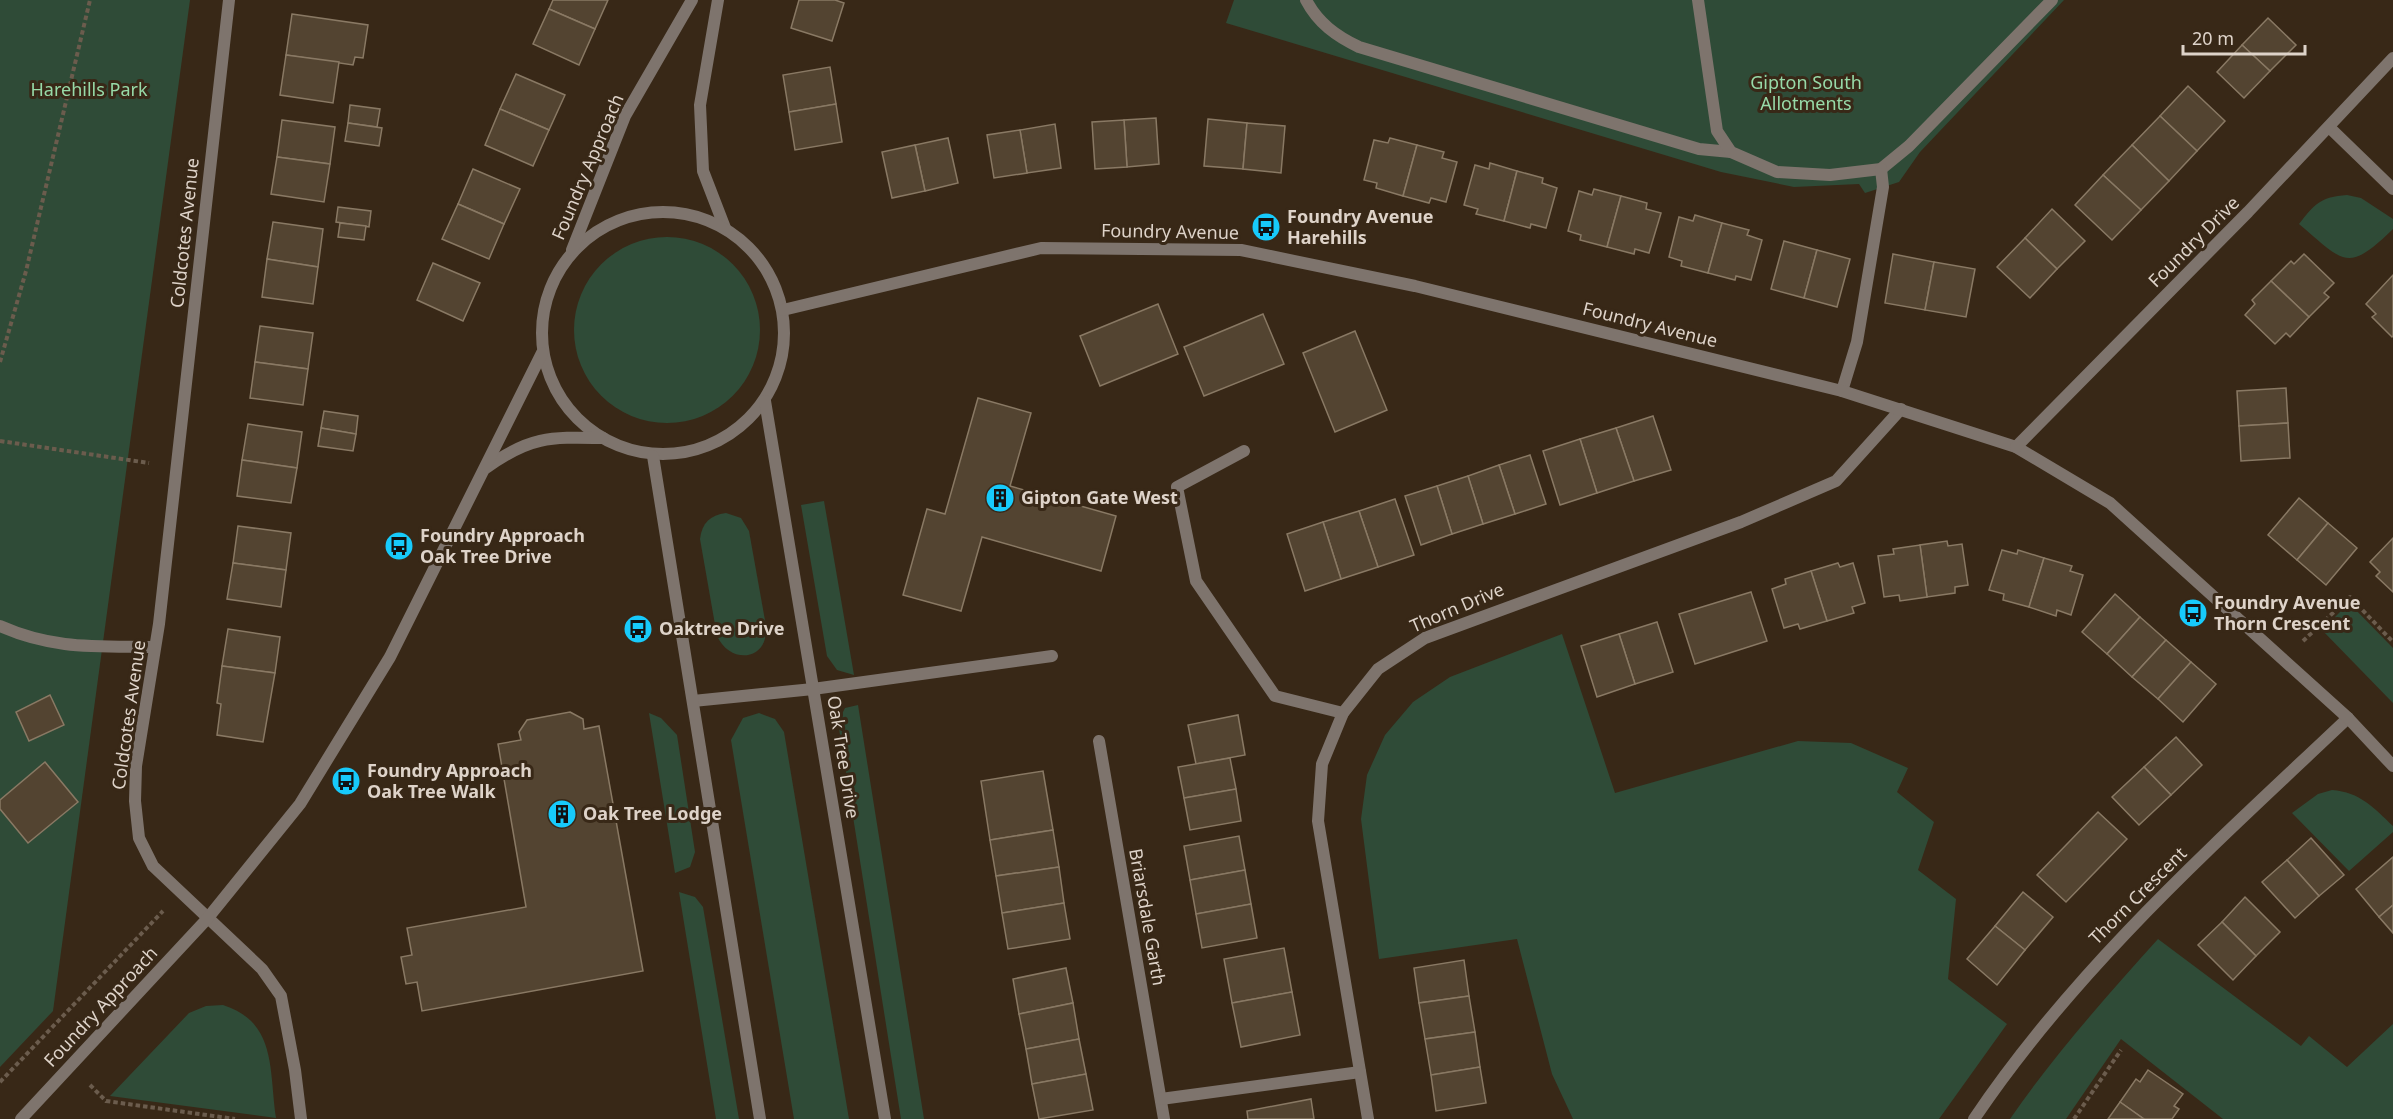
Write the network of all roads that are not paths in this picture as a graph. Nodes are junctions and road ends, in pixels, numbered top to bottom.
1 (230, 0) edge
2 (692, 0) edge
3 (718, 0) edge
4 (1306, 0) edge
5 (1698, 0) edge
6 (2052, 0) edge
7 (2393, 58) edge
8 (2329, 127) junction
9 (1731, 152) junction
10 (1881, 169) junction
11 (2393, 189) edge
12 (725, 228) junction
13 (570, 254) junction
14 (783, 310) junction
15 (542, 352) junction
16 (1842, 391) junction
17 (765, 401) junction
18 (1901, 409) junction
19 (603, 438) junction
20 (2016, 447) junction
21 (1244, 451) dead end
22 (654, 456) junction
23 (484, 470) junction
24 (0, 626) edge
25 (155, 647) junction
26 (1052, 656) dead end
27 (813, 689) junction
28 (693, 701) junction
29 (1343, 712) junction
30 (2348, 718) junction
31 (1099, 741) dead end
32 (2393, 766) edge
33 (207, 919) junction
34 (1360, 1072) junction
35 (1161, 1099) junction
36 (21, 1119) edge
37 (301, 1119) edge
38 (760, 1119) edge
39 (885, 1119) edge
40 (1164, 1119) edge
41 (1368, 1119) edge
42 (1974, 1119) edge

1 - 25 street, Coldcotes Avenue
2 - 13 street, Foundry Approach
3 - 12 street, Foundry Approach
4 - 9 street
5 - 9 street
6 - 10 street
7 - 8 street, Foundry Drive
8 - 11 street
8 - 20 street, Foundry Drive
9 - 10 street
10 - 16 street
12 - 13 street, Foundry Approach
12 - 14 street, Foundry Approach
13 - 15 street, Foundry Approach
14 - 16 street, Foundry Avenue
14 - 17 street, Foundry Approach
15 - 19 street, Foundry Approach
15 - 23 street
16 - 18 street, Foundry Avenue
17 - 22 street, Foundry Approach
17 - 27 street, Oak Tree Drive
18 - 20 street, Foundry Avenue
18 - 29 street, Thorn Drive
19 - 22 street, Foundry Approach
19 - 23 street
20 - 30 street, Foundry Avenue
21 - 29 street
22 - 28 street
23 - 33 street
24 - 25 street
25 - 33 street, Coldcotes Avenue
26 - 27 street
27 - 28 street
27 - 39 street, Oak Tree Drive
28 - 38 street
29 - 34 street, Thorn Drive
30 - 32 street, Foundry Avenue
30 - 42 street, Thorn Crescent
31 - 35 street, Briarsdale Garth
33 - 36 street, Foundry Approach
33 - 37 street, Coldcotes Avenue
34 - 35 street
34 - 41 street, Thorn Drive
35 - 40 street, Briarsdale Garth

